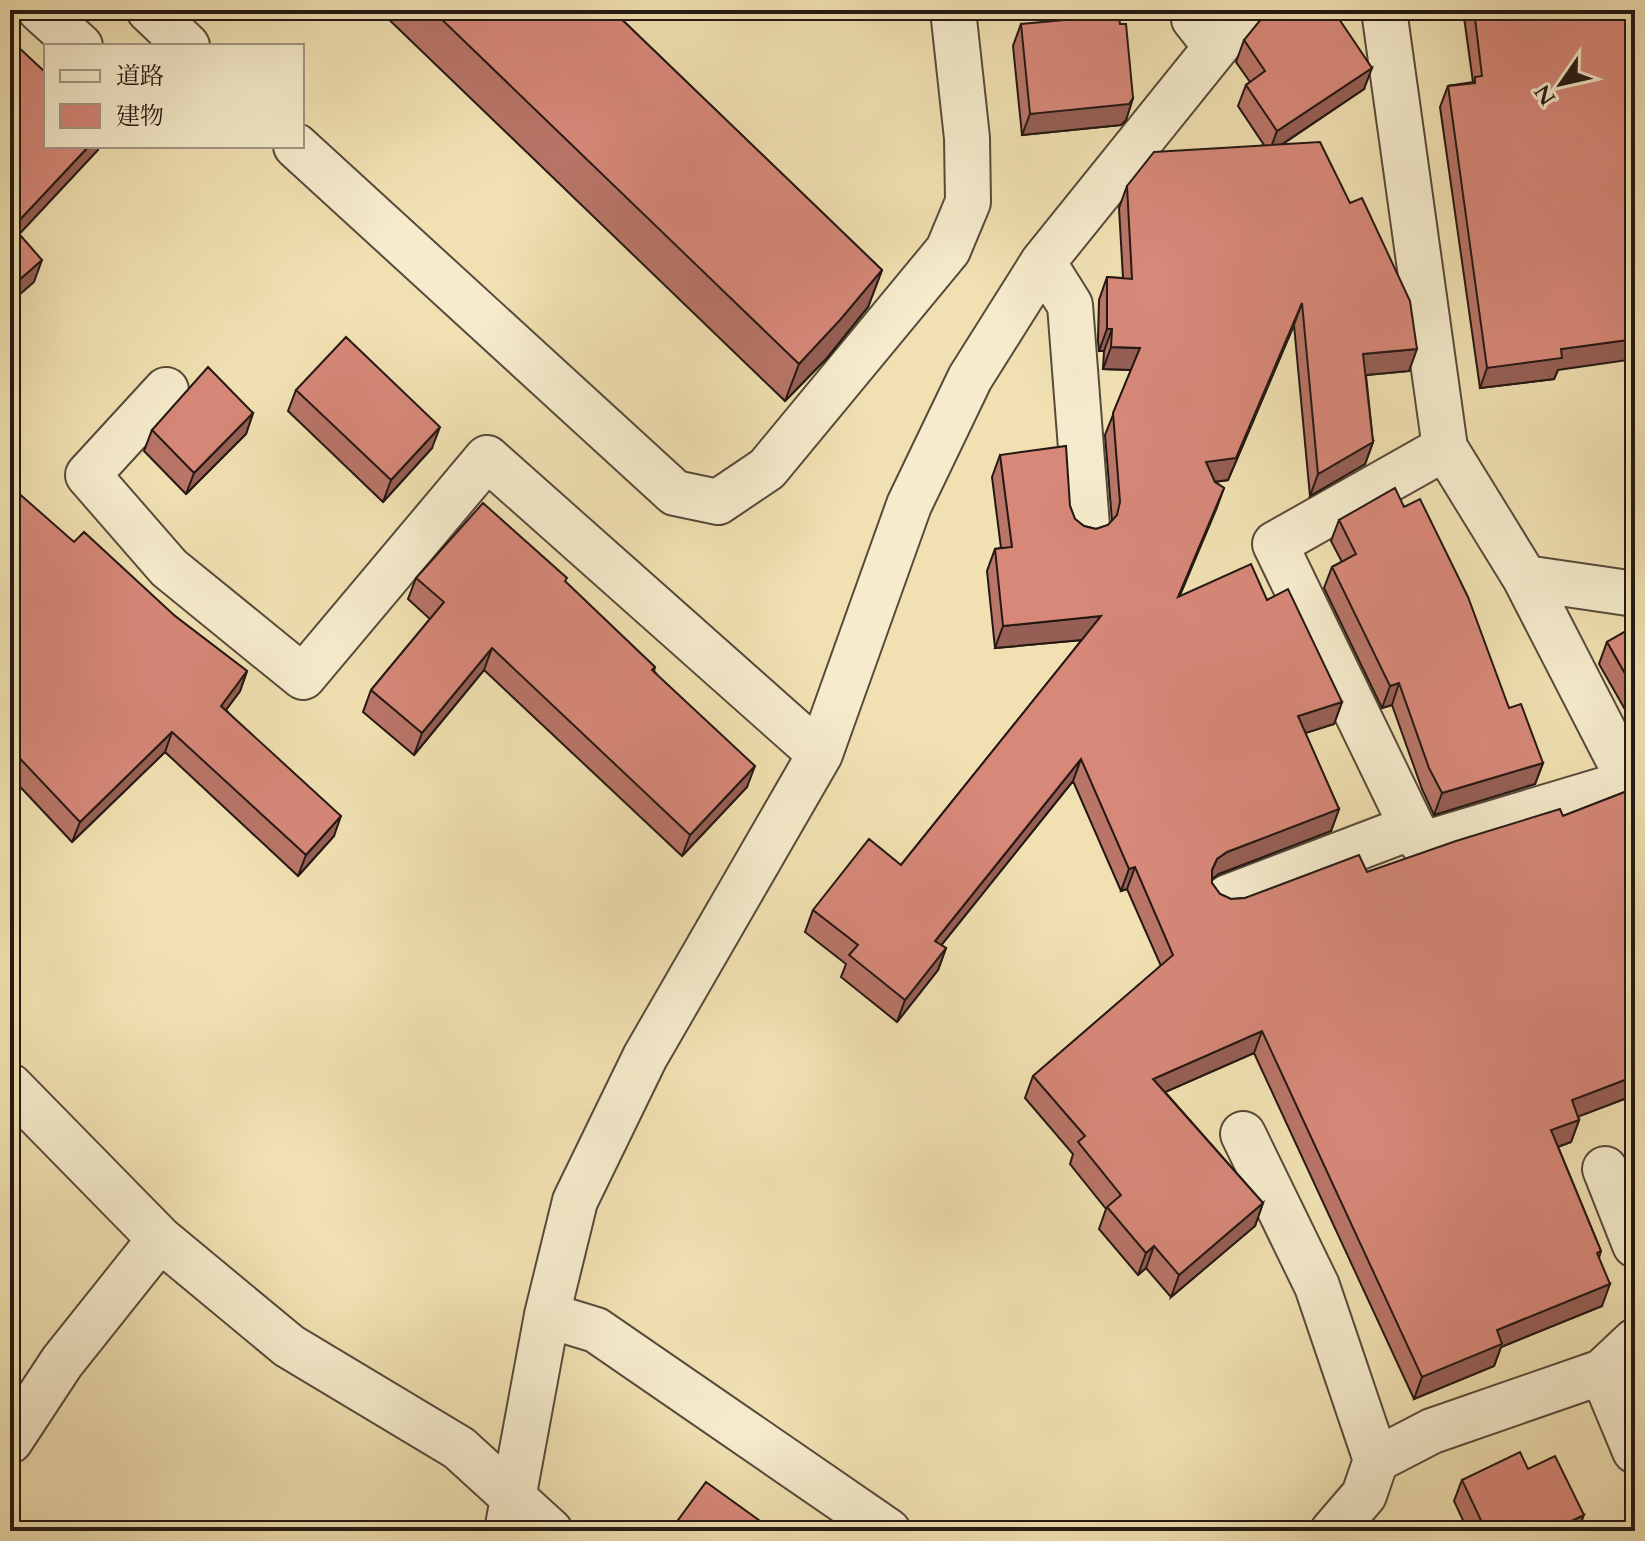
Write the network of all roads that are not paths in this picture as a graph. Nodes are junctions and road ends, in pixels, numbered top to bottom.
1 (40, 10) edge
2 (149, 10) edge
3 (953, 10) edge
4 (1193, 10) edge
5 (1246, 10) edge
6 (1384, 10) edge
7 (78, 44) edge
8 (185, 44) edge
9 (1216, 47) junction
10 (298, 148) edge
11 (1043, 262) junction
12 (166, 390) dead end
13 (1445, 448) junction
14 (1087, 526) edge
15 (1525, 578) junction
16 (1635, 594) edge
17 (820, 754) junction
18 (1412, 827) junction
19 (1228, 897) edge
20 (10, 1086) edge
21 (1243, 1134) dead end
22 (1605, 1169) dead end
23 (160, 1239) junction
24 (1635, 1245) edge
25 (547, 1315) junction
26 (1635, 1341) edge
27 (1602, 1372) junction
28 (10, 1441) edge
29 (1635, 1451) edge
30 (1376, 1460) junction
31 (510, 1514) edge
32 (550, 1531) edge
33 (888, 1531) edge
34 (1333, 1531) edge

1 - 7 street
2 - 8 street
3 - 10 street
4 - 9 street
5 - 9 street
6 - 13 street
9 - 11 street
11 - 14 street
11 - 17 street
12 - 17 street
13 - 15 street
13 - 18 street
15 - 16 street
15 - 18 street
17 - 25 street
18 - 19 street
20 - 23 street
21 - 30 street
22 - 24 street
23 - 28 street
23 - 31 street
25 - 31 street
25 - 33 street
26 - 27 street
27 - 29 street
27 - 30 street
30 - 34 street
31 - 32 street

